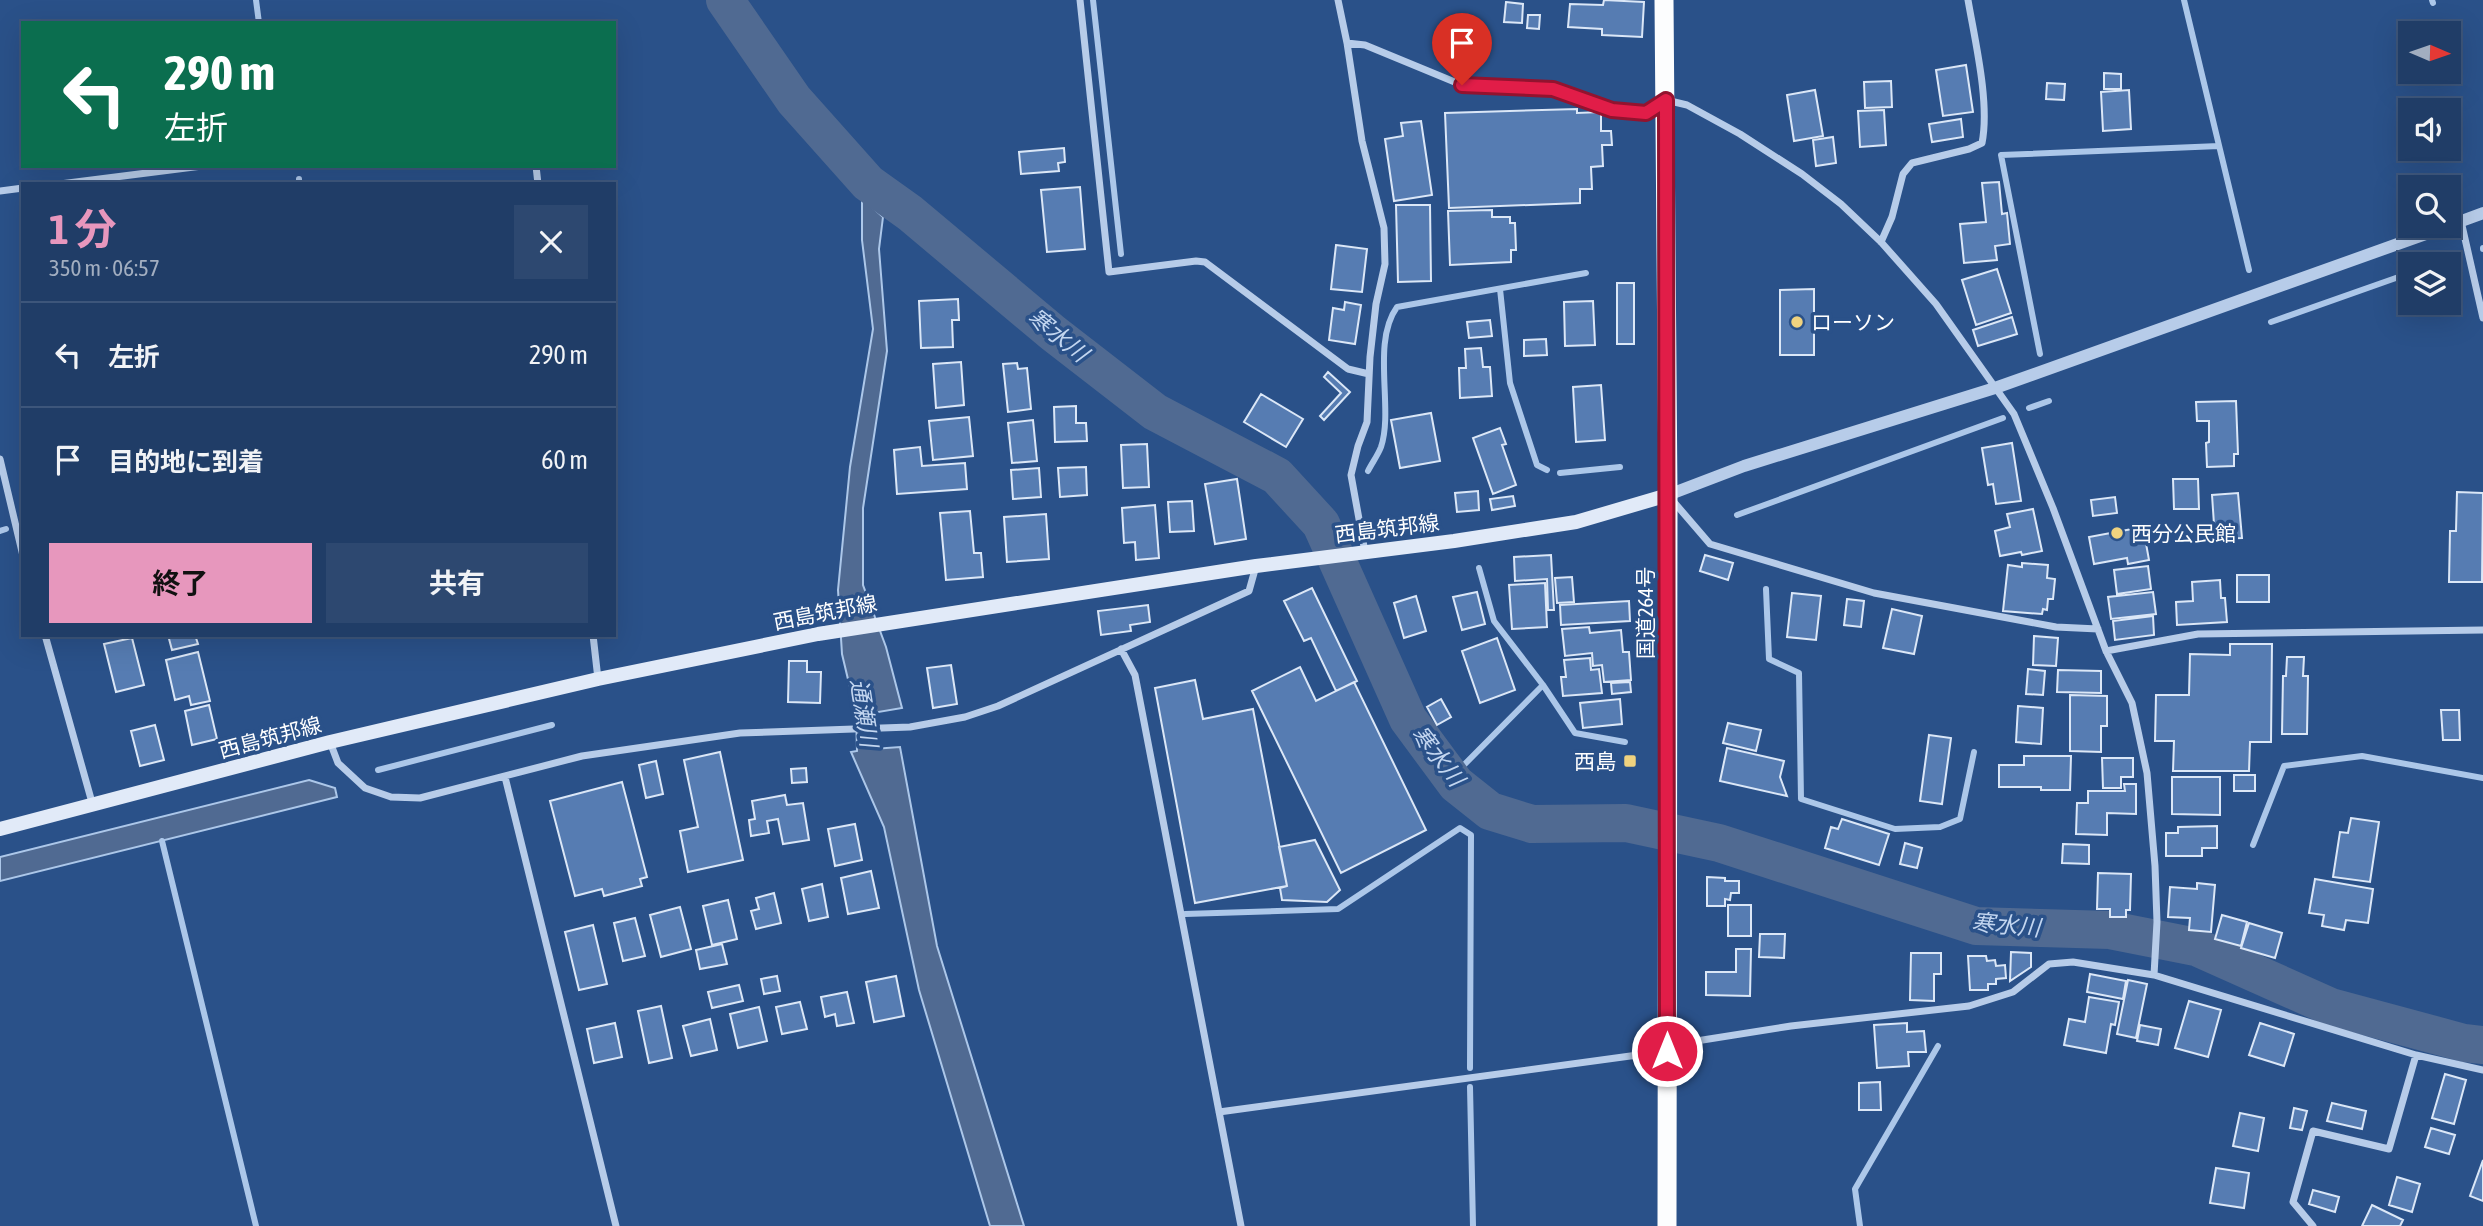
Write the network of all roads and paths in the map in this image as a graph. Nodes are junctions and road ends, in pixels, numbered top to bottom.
1 (1080, 0) edge
2 (1338, 0) edge
3 (1664, 0) edge
4 (1968, 0) edge
5 (1347, 43) junction
6 (1666, 100) junction
7 (186, 168) edge
8 (76, 182) edge
9 (21, 188) edge
10 (0, 191) edge
11 (2483, 213) edge
12 (2461, 221) edge
13 (2413, 238) edge
14 (2457, 238) edge
15 (1881, 242) junction
16 (2483, 318) edge
17 (1369, 374) junction
18 (1995, 388) junction
19 (0, 459) edge
20 (1668, 495) junction
21 (21, 548) edge
22 (1365, 552) junction
23 (1256, 566) junction
24 (2098, 629) junction
25 (2483, 630) edge
26 (46, 637) edge
27 (593, 637) edge
28 (1121, 649) junction
29 (2106, 651) junction
30 (598, 679) junction
31 (330, 743) junction
32 (505, 777) junction
33 (93, 806) junction
34 (0, 829) edge
35 (2154, 975) junction
36 (1667, 1051) junction
37 (2416, 1055) junction
38 (2483, 1070) edge
39 (1219, 1112) junction
40 (616, 1226) edge
41 (1241, 1226) edge
42 (1667, 1226) edge
43 (2313, 1226) edge

1 - 17 street
2 - 5 street
3 - 6 highway, 国道264号
4 - 15 street
5 - 6 street
5 - 17 street
6 - 15 street
6 - 20 highway, 国道264号
7 - 8 street
9 - 10 street
11 - 12 street
13 - 18 street
14 - 16 street
15 - 18 street
17 - 22 street
18 - 20 street
18 - 24 street
19 - 21 street
20 - 22 main road, 西島筑邦線
20 - 24 street
20 - 36 highway, 国道264号
22 - 23 main road, 西島筑邦線
23 - 28 street
23 - 30 main road, 西島筑邦線
24 - 29 street
25 - 29 street
26 - 33 street
27 - 30 street
28 - 32 street
28 - 39 street
29 - 35 street
30 - 31 main road, 西島筑邦線
31 - 32 street
31 - 33 main road, 西島筑邦線
32 - 40 street
33 - 34 main road, 西島筑邦線
35 - 36 street
35 - 37 street
36 - 39 street
36 - 42 highway, 国道264号
37 - 38 street
37 - 43 street
39 - 41 street

